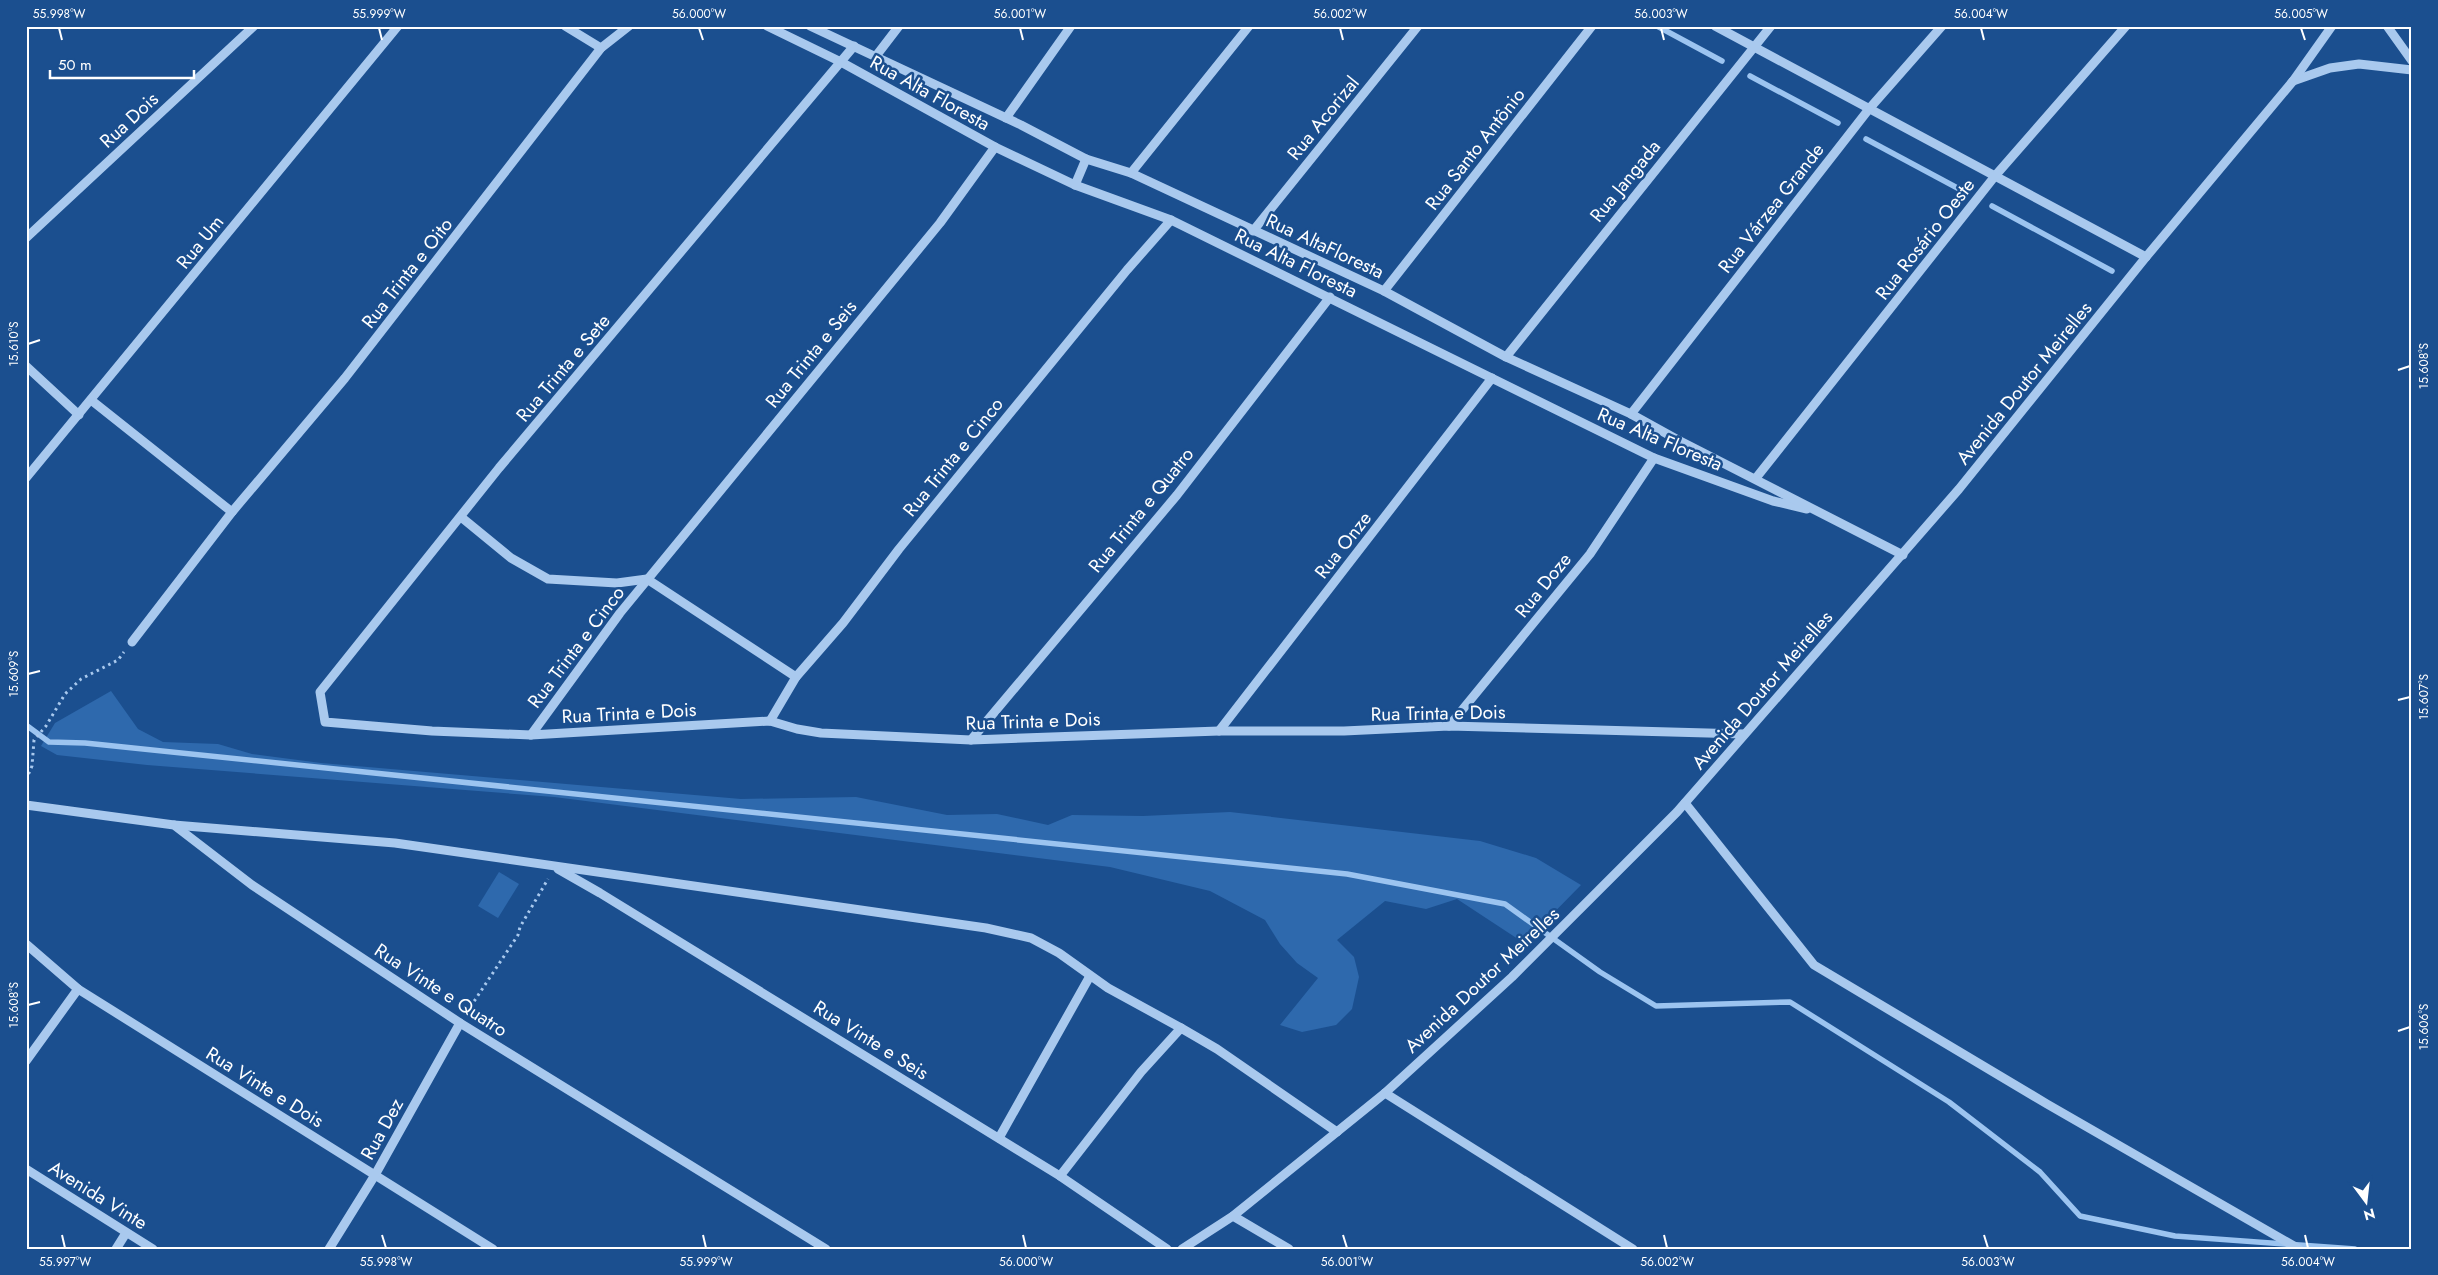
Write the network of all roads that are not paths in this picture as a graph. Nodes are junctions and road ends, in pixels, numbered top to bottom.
1 (254, 26) edge
2 (398, 26) edge
3 (565, 26) edge
4 (629, 26) edge
5 (766, 26) edge
6 (810, 26) edge
7 (899, 26) edge
8 (1071, 26) edge
9 (1249, 26) edge
10 (1418, 26) edge
11 (1592, 26) edge
12 (1715, 26) edge
13 (1771, 26) edge
14 (1942, 26) edge
15 (2126, 26) edge
16 (2332, 26) edge
17 (2387, 26) edge
18 (854, 46) junction
19 (1754, 47) junction
20 (601, 48) junction
21 (876, 56) junction
22 (2412, 61) edge
23 (841, 62) junction
24 (2412, 70) edge
25 (2293, 81) junction
26 (1869, 109) junction
27 (1006, 118) junction
28 (995, 147) junction
29 (1086, 159) junction
30 (1131, 173) junction
31 (1995, 176) junction
32 (1075, 185) junction
33 (1171, 220) junction
34 (1253, 231) junction
35 (26, 238) edge
36 (2146, 257) junction
37 (1384, 291) junction
38 (1330, 297) junction
39 (1506, 357) junction
40 (26, 366) edge
41 (1492, 378) junction
42 (91, 400) junction
43 (1632, 414) junction
44 (78, 415) junction
45 (1654, 458) junction
46 (26, 478) edge
47 (1756, 478) junction
48 (232, 512) junction
49 (1819, 512) junction
50 (461, 517) junction
51 (1903, 555) junction
52 (647, 579) junction
53 (132, 642) road end
54 (796, 677) junction
55 (770, 721) junction
56 (325, 722) joint
57 (1449, 726) junction
58 (1219, 731) junction
59 (1744, 734) junction
60 (530, 735) junction
61 (971, 740) junction
62 (1685, 803) junction
63 (26, 805) edge
64 (174, 825) junction
65 (553, 867) junction
66 (26, 944) edge
67 (1090, 976) junction
68 (78, 988) junction
69 (460, 1023) junction
70 (1181, 1028) junction
71 (26, 1061) edge
72 (1385, 1093) junction
73 (1337, 1132) junction
74 (999, 1138) junction
75 (26, 1169) edge
76 (375, 1175) junction
77 (1060, 1176) junction
78 (1233, 1216) junction
79 (126, 1233) junction
80 (116, 1249) edge
81 (153, 1249) edge
82 (329, 1249) edge
83 (493, 1249) edge
84 (826, 1249) edge
85 (1166, 1249) edge
86 (1182, 1249) edge
87 (1289, 1249) edge
88 (1633, 1249) edge
89 (2299, 1249) edge

1 - 35 street, Rua Dois
2 - 42 street, Rua Um
3 - 20 street
4 - 20 street, Rua Trinta e Oito
5 - 23 street, Rua Alta Floresta
6 - 18 street, Rua AltaFloresta
7 - 21 street
8 - 27 street
9 - 30 street
10 - 34 street, Rua Acorizal
11 - 37 street, Rua Santo Antônio
12 - 19 street
13 - 19 street, Rua Jangada
14 - 26 street, Rua Várzea Grande
15 - 31 street, Rua Rosário Oeste
16 - 25 street, Avenida Doutor Meirelles
17 - 22 street
18 - 21 street, Rua AltaFloresta
18 - 23 street, Rua Trinta e Sete
19 - 26 street
19 - 39 street, Rua Jangada
20 - 48 street, Rua Trinta e Oito
21 - 27 street, Rua AltaFloresta
23 - 28 street, Rua Alta Floresta
23 - 50 street, Rua Trinta e Sete
24 - 25 street
25 - 36 street, Avenida Doutor Meirelles
26 - 31 street
26 - 43 street, Rua Várzea Grande
27 - 29 street, Rua AltaFloresta
28 - 32 street, Rua Alta Floresta
28 - 52 street, Rua Trinta e Seis
29 - 30 street, Rua AltaFloresta
29 - 32 street
30 - 34 street, Rua AltaFloresta
31 - 36 street
31 - 47 street, Rua Rosário Oeste
32 - 33 street, Rua Alta Floresta
33 - 38 street, Rua Alta Floresta
33 - 54 street, Rua Trinta e Cinco
34 - 37 street, Rua AltaFloresta
36 - 51 street, Avenida Doutor Meirelles
37 - 39 street, Rua AltaFloresta
38 - 41 street, Rua Alta Floresta
38 - 61 street, Rua Trinta e Quatro
39 - 43 street, Rua AltaFloresta
40 - 44 street
41 - 45 street, Rua Alta Floresta
41 - 58 street, Rua Onze
42 - 44 street, Rua Um
42 - 48 street
43 - 47 street, Rua AltaFloresta
44 - 46 street, Rua Um
45 - 49 street, Rua Alta Floresta
45 - 57 street, Rua Doze
47 - 49 street, Rua AltaFloresta
48 - 53 street, Rua Trinta e Oito
49 - 51 street
50 - 52 street
50 - 56 street, Rua Trinta e Sete
51 - 59 street, Avenida Doutor Meirelles
52 - 54 street
52 - 60 street, Rua Trinta e Cinco
54 - 55 street, Rua Trinta e Cinco
55 - 60 street, Rua Trinta e Dois
55 - 61 street, Rua Trinta e Dois
56 - 60 street, Rua Trinta e Dois
57 - 58 street, Rua Trinta e Dois
57 - 59 street, Rua Trinta e Dois
58 - 61 street, Rua Trinta e Dois
59 - 62 street, Avenida Doutor Meirelles
62 - 72 street, Avenida Doutor Meirelles
62 - 89 street
63 - 64 street, Rua Vinte e Quatro
64 - 65 street
64 - 69 street, Rua Vinte e Quatro
65 - 67 street
65 - 74 street, Rua Vinte e Seis
66 - 68 street, Rua Vinte e Dois
67 - 70 street
67 - 74 street
68 - 71 street
68 - 76 street, Rua Vinte e Dois
69 - 76 street, Rua Dez
69 - 84 street, Rua Vinte e Quatro
70 - 73 street
70 - 77 street
72 - 73 street, Avenida Doutor Meirelles
72 - 88 street
73 - 78 street, Avenida Doutor Meirelles
74 - 77 street, Rua Vinte e Seis
75 - 79 street, Avenida Vinte
76 - 82 street, Rua Dez
76 - 83 street, Rua Vinte e Dois
77 - 85 street, Rua Vinte e Seis
78 - 86 street, Avenida Doutor Meirelles
78 - 87 street
79 - 80 street
79 - 81 street, Avenida Vinte

